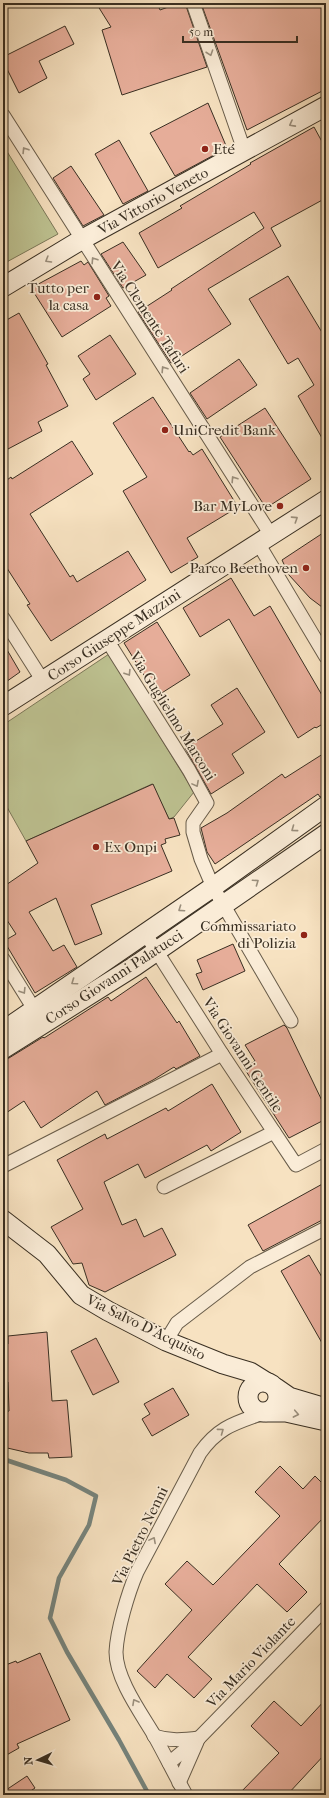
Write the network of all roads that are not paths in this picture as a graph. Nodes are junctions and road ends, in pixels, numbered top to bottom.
1 (193, 3) edge
2 (326, 106) edge
3 (3, 115) edge
4 (244, 150) junction
5 (81, 240) junction
6 (3, 287) edge
7 (326, 500) edge
8 (264, 539) junction
9 (3, 618) edge
10 (107, 640) junction
11 (326, 657) edge
12 (43, 681) junction
13 (3, 706) edge
14 (326, 806) edge
15 (326, 834) edge
16 (213, 887) junction
17 (224, 904) junction
18 (145, 933) junction
19 (157, 951) junction
20 (3, 959) edge
21 (39, 1017) junction
22 (291, 1021) dead end
23 (3, 1031) edge
24 (3, 1049) edge
25 (222, 1054) junction
26 (274, 1132) junction
27 (326, 1149) edge
28 (3, 1166) edge
29 (164, 1187) dead end
30 (3, 1220) edge
31 (326, 1228) edge
32 (166, 1341) junction
33 (224, 1364) junction
34 (271, 1385) junction
35 (249, 1391) junction
36 (326, 1408) edge
37 (266, 1412) junction
38 (326, 1421) edge
39 (326, 1608) edge
40 (154, 1736) junction
41 (199, 1738) junction
42 (169, 1763) junction
43 (179, 1783) junction
44 (186, 1795) edge

1 -> 4 street
2 -> 4 street, Via Vittorio Veneto
5 -> 3 street, Via Clemente Tafuri
4 - 5 street, Via Vittorio Veneto
5 -> 6 street, Via Vittorio Veneto
8 -> 5 street, Via Clemente Tafuri
8 -> 7 street, Corso Giuseppe Mazzini
8 - 10 street, Corso Giuseppe Mazzini
8 - 11 street, Via Clemente Tafuri
9 - 12 street
10 - 12 street, Corso Giuseppe Mazzini
10 -> 16 street, Via Guglielmo Marconi
12 - 13 street, Corso Giuseppe Mazzini
14 -> 16 street, Corso Giovanni Palatucci
17 -> 15 street, Corso Giovanni Palatucci
16 - 17 street, Via Guglielmo Marconi
16 -> 18 street, Corso Giovanni Palatucci
17 - 19 street, Corso Giovanni Palatucci
17 - 22 street, Via Guglielmo Marconi
18 - 19 street, Via Giovanni Gentile
18 -> 21 street, Corso Giovanni Palatucci
19 - 21 street, Corso Giovanni Palatucci
19 - 25 street, Via Giovanni Gentile
20 -> 21 street
21 - 23 street, Corso Giovanni Palatucci
21 - 24 street, Corso Giovanni Palatucci
25 - 26 street, Via Giovanni Gentile
25 - 28 street
26 - 27 street, Via Giovanni Gentile
26 - 29 street
30 - 32 street, Via Salvo D'Acquisto
31 - 32 street
32 - 33 street, Via Salvo D'Acquisto
33 - 34 street, Via Salvo D'Acquisto
33 - 35 street
34 - 35 street
34 - 36 street
34 - 37 street
35 - 37 street
37 -> 38 street
40 -> 37 street, Via Pietro Nenni
39 - 41 street, Via Mario Violante
40 - 41 street
40 - 42 street, Via Pietro Nenni
41 - 42 street, Via Mario Violante
41 - 43 street, Via Mario Violante
42 - 43 street, Via Pietro Nenni
43 - 44 street, Via Pietro Nenni

